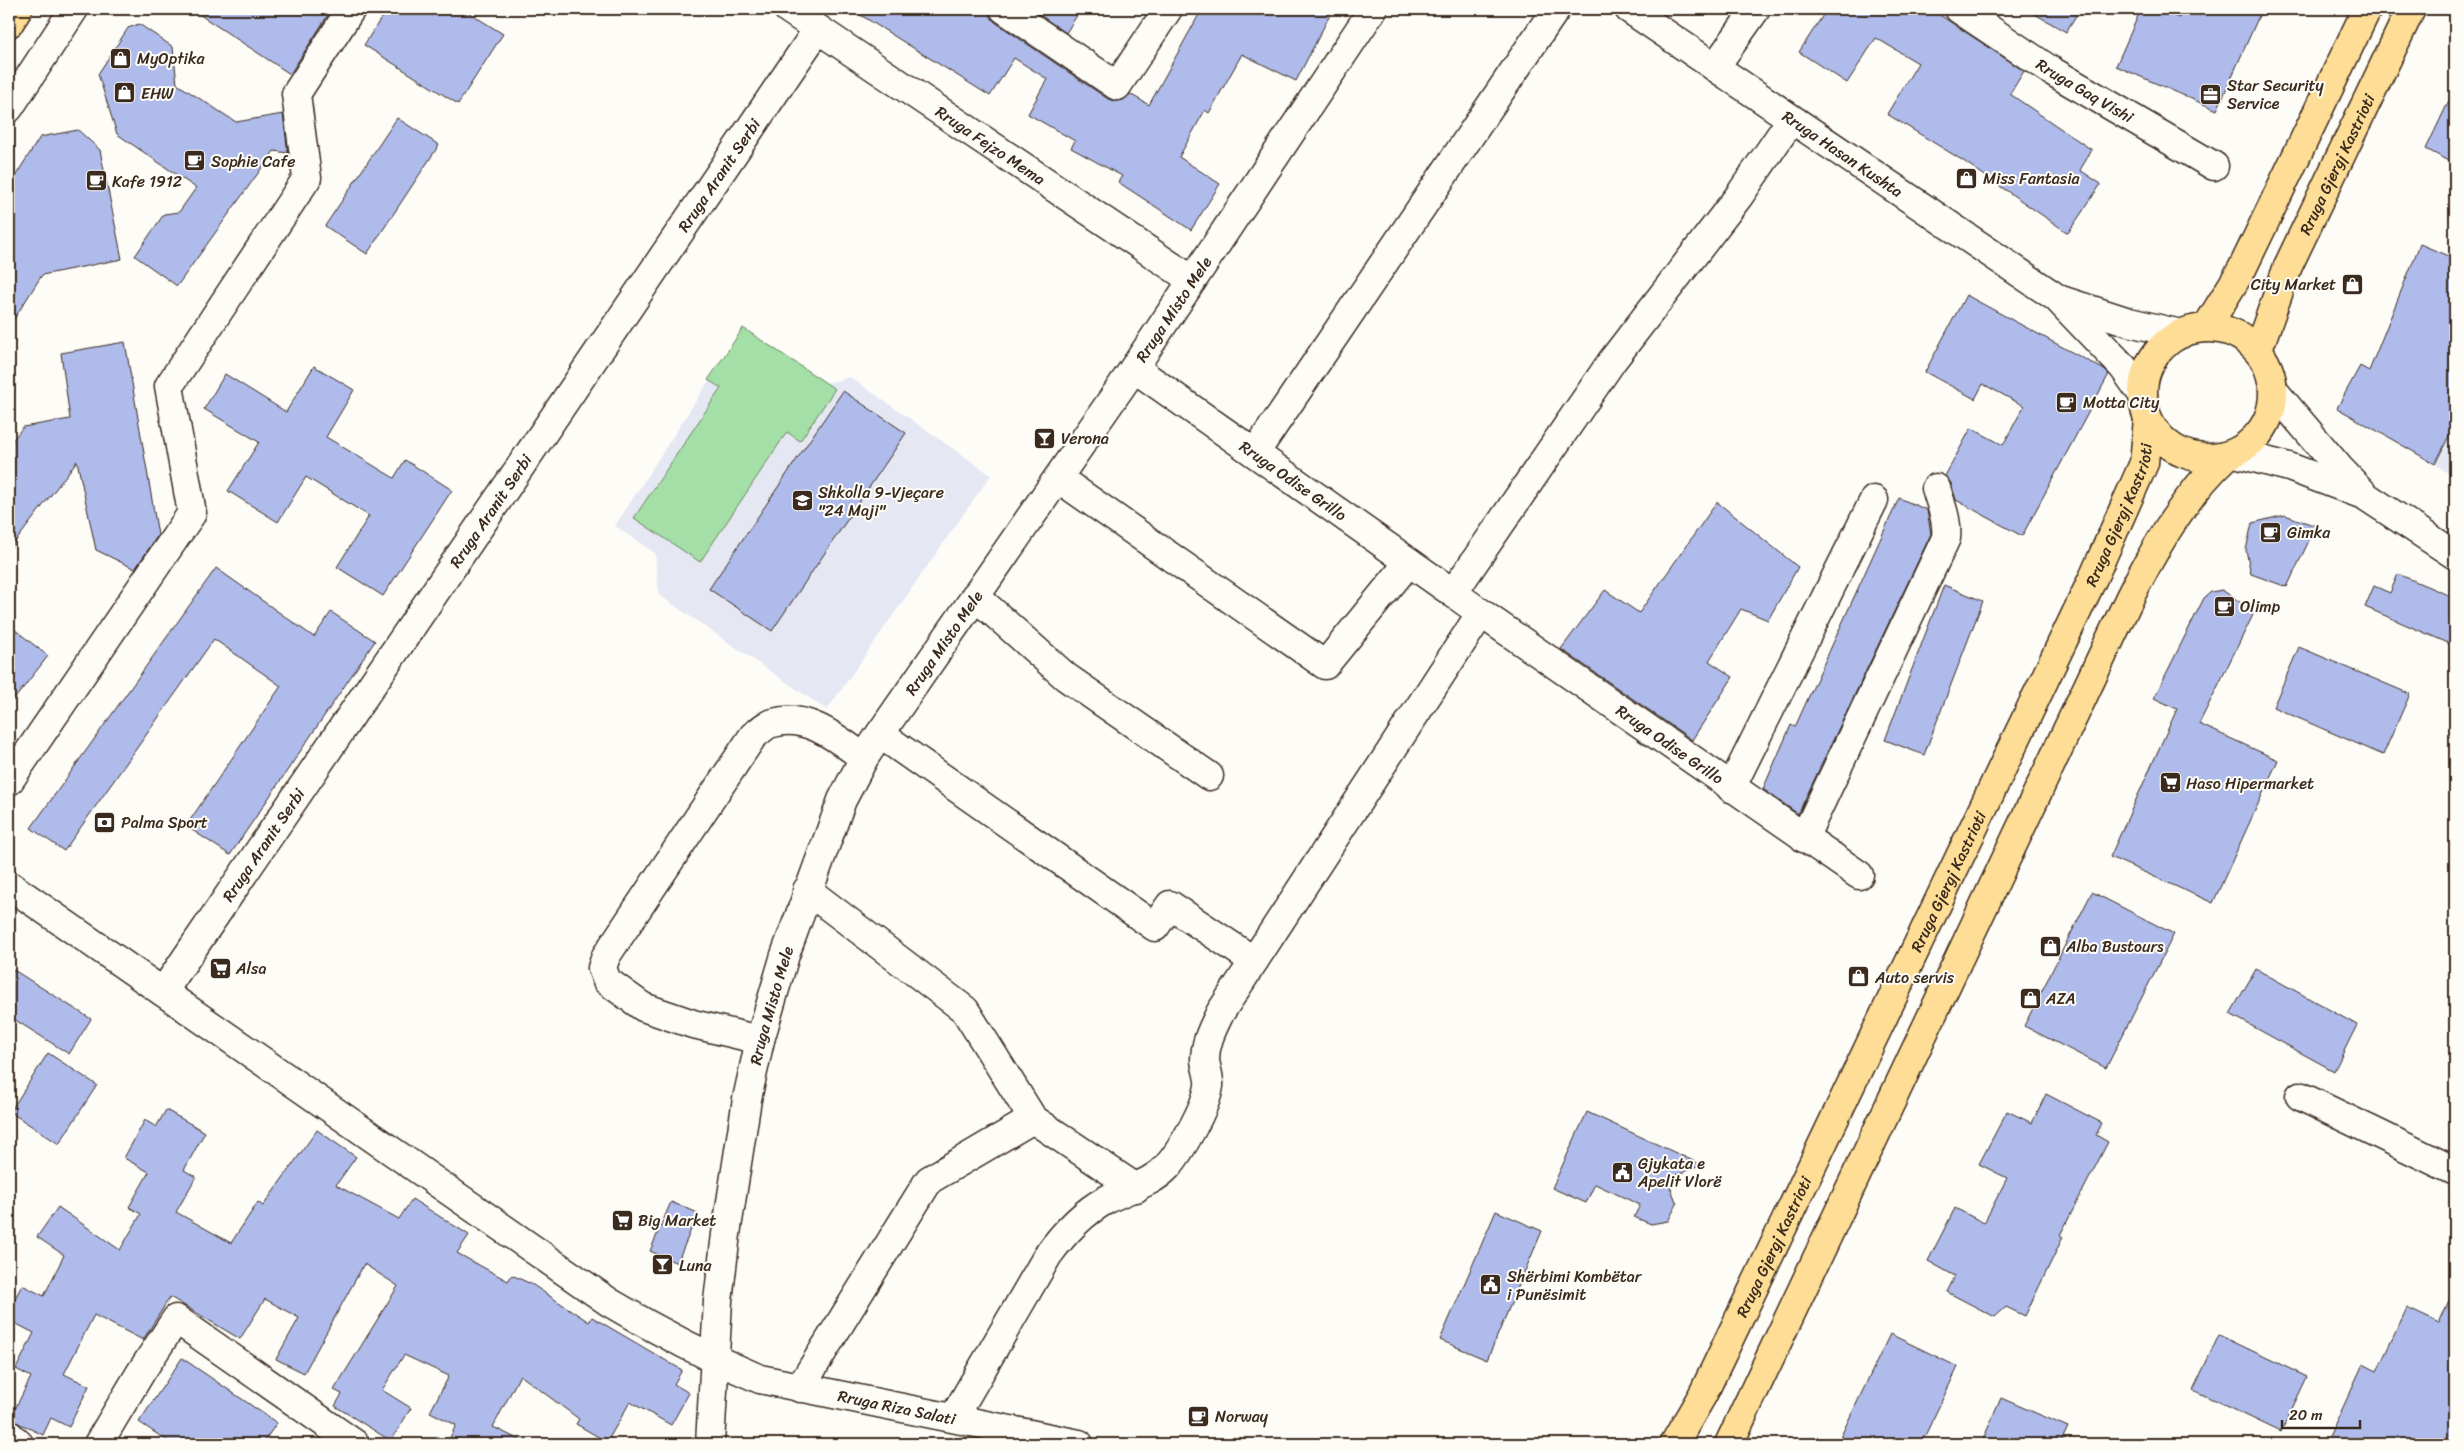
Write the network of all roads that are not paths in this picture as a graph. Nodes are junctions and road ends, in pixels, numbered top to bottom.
1 (18, 9) edge
2 (74, 9) edge
3 (351, 9) edge
4 (788, 9) edge
5 (1004, 9) edge
6 (1168, 9) edge
7 (1372, 9) edge
8 (1556, 9) edge
9 (1629, 9) edge
10 (1756, 9) edge
11 (1959, 9) edge
12 (2367, 9) edge
13 (2411, 9) edge
14 (9, 23) edge
15 (818, 29) junction
16 (1715, 67) junction
17 (9, 108) edge
18 (1791, 120) junction
19 (2214, 166) dead end
20 (1192, 280) junction
21 (2057, 298) junction
22 (2194, 331) junction
23 (2258, 350) junction
24 (1134, 368) junction
25 (2274, 391) junction
26 (2145, 407) junction
27 (1255, 453) junction
28 (2231, 454) junction
29 (1058, 478) junction
30 (1936, 488) dead end
31 (2367, 496) junction
32 (1874, 500) dead end
33 (2455, 555) edge
34 (1409, 562) junction
35 (1453, 593) junction
36 (975, 596) junction
37 (1481, 613) junction
38 (880, 734) junction
39 (864, 758) junction
40 (1209, 776) dead end
41 (9, 781) edge
42 (1731, 788) junction
43 (1804, 838) junction
44 (1859, 875) dead end
45 (9, 885) edge
46 (807, 890) junction
47 (1254, 962) junction
48 (163, 992) junction
49 (760, 1040) junction
50 (2300, 1096) dead end
51 (1033, 1119) junction
52 (2455, 1171) edge
53 (1136, 1188) junction
54 (716, 1361) junction
55 (800, 1388) junction
56 (954, 1417) junction
57 (9, 1435) edge
58 (19, 1444) edge
59 (98, 1444) edge
60 (355, 1444) edge
61 (710, 1444) edge
62 (1079, 1444) edge
63 (1674, 1444) edge
64 (1729, 1444) edge

1 - 14 main road
2 - 17 street
3 - 41 street
4 - 15 street, Rruga Fejzo Mema
5 - 6 street
7 - 20 street, Rruga Misto Mele
8 - 27 street
9 - 16 street, Rruga Hasan Kushta
10 - 16 street
11 - 19 street, Rruga Gaq Vishi
12 - 22 main road
13 - 23 main road, Rruga Gjergj Kastrioti
15 - 20 street, Rruga Fejzo Mema
15 - 48 street, Rruga Aranit Serbi
16 - 18 street, Rruga Hasan Kushta
18 - 21 street, Rruga Hasan Kushta
18 - 35 street
20 - 24 street, Rruga Misto Mele
21 - 22 street
21 - 26 street
22 - 23 main road
22 - 26 main road
23 - 25 main road
24 - 27 street, Rruga Odise Grillo
24 - 29 street, Rruga Misto Mele
25 - 28 main road
25 - 31 street
26 - 28 main road
26 - 63 main road, Rruga Gjergj Kastrioti
27 - 34 street, Rruga Odise Grillo
28 - 31 street
28 - 64 main road
29 - 34 street
29 - 36 street, Rruga Misto Mele
30 - 43 street
31 - 33 street
32 - 42 street
34 - 35 street, Rruga Odise Grillo
35 - 37 street, Rruga Odise Grillo
36 - 38 street, Rruga Misto Mele
36 - 40 street
37 - 42 street, Rruga Odise Grillo
37 - 47 street
38 - 39 street, Rruga Misto Mele
38 - 47 street
39 - 46 street, Rruga Misto Mele
39 - 49 street
42 - 43 street, Rruga Odise Grillo
43 - 44 street, Rruga Odise Grillo
45 - 48 street, Rruga Riza Salati
46 - 49 street, Rruga Misto Mele
46 - 51 street
47 - 53 street
48 - 54 street, Rruga Riza Salati
49 - 54 street, Rruga Misto Mele
50 - 52 street
51 - 53 street
51 - 55 street
53 - 56 street
54 - 55 street, Rruga Riza Salati
54 - 61 street, Rruga Misto Mele
55 - 56 street, Rruga Riza Salati
56 - 62 street, Rruga Riza Salati
57 - 58 street
59 - 60 street

